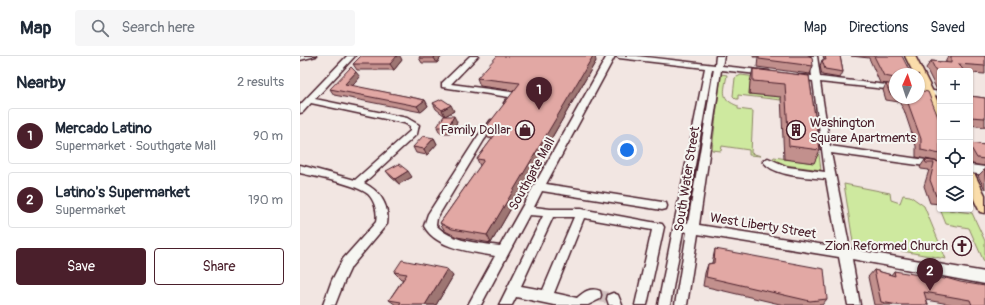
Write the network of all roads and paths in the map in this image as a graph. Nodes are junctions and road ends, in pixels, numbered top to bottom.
1 (312, 56) edge
2 (351, 56) edge
3 (474, 56) edge
4 (611, 56) edge
5 (618, 56) edge
6 (720, 56) edge
7 (813, 56) edge
8 (910, 56) edge
9 (300, 58) edge
10 (714, 67) junction
11 (916, 68) edge
12 (771, 74) edge
13 (786, 75) edge
14 (817, 79) junction
15 (889, 87) edge
16 (925, 92) edge
17 (937, 94) edge
18 (925, 95) edge
19 (310, 100) junction
20 (300, 110) edge
21 (937, 113) edge
22 (826, 149) junction
23 (768, 161) dead end
24 (874, 161) dead end
25 (937, 165) edge
26 (920, 168) dead end
27 (300, 169) edge
28 (973, 169) edge
29 (985, 171) edge
30 (831, 176) junction
31 (357, 184) junction
32 (973, 184) edge
33 (540, 187) junction
34 (662, 206) dead end
35 (985, 208) edge
36 (527, 210) junction
37 (581, 213) junction
38 (550, 214) junction
39 (679, 226) junction
40 (694, 229) junction
41 (504, 252) junction
42 (845, 253) junction
43 (985, 278) edge
44 (512, 290) junction
45 (595, 295) dead end
46 (546, 297) junction
47 (667, 304) edge
48 (329, 305) edge
49 (474, 305) edge
50 (505, 305) edge
51 (580, 305) edge
52 (641, 305) edge
53 (681, 305) edge
54 (854, 305) edge

1 - 9 street
2 - 19 street
3 - 41 street
4 - 33 street, Southgate Mall
5 - 10 street
6 - 10 street, South Water Street
7 - 14 street
8 - 11 main road
10 - 12 street
10 - 39 street, South Water Street
10 - 40 street, South Water Street
13 - 14 street
14 - 15 street
14 - 22 street
16 - 17 street
18 - 21 main road
19 - 20 street
19 - 31 street
22 - 25 street
22 - 30 street
23 - 30 street
24 - 26 street
27 - 31 street
28 - 29 street
30 - 42 street
31 - 48 street
32 - 35 main road
33 - 34 street
33 - 36 street, Southgate Mall
36 - 38 street
36 - 41 street, Southgate Mall
37 - 38 street
37 - 46 street
37 - 52 street
38 - 44 street
39 - 40 street, West Liberty Street
39 - 47 street, South Water Street
40 - 42 street, West Liberty Street
40 - 53 street, South Water Street
41 - 49 street, Southgate Mall
42 - 43 street, West Liberty Street
42 - 54 street
44 - 46 street
44 - 50 street
45 - 51 street
46 - 51 street

